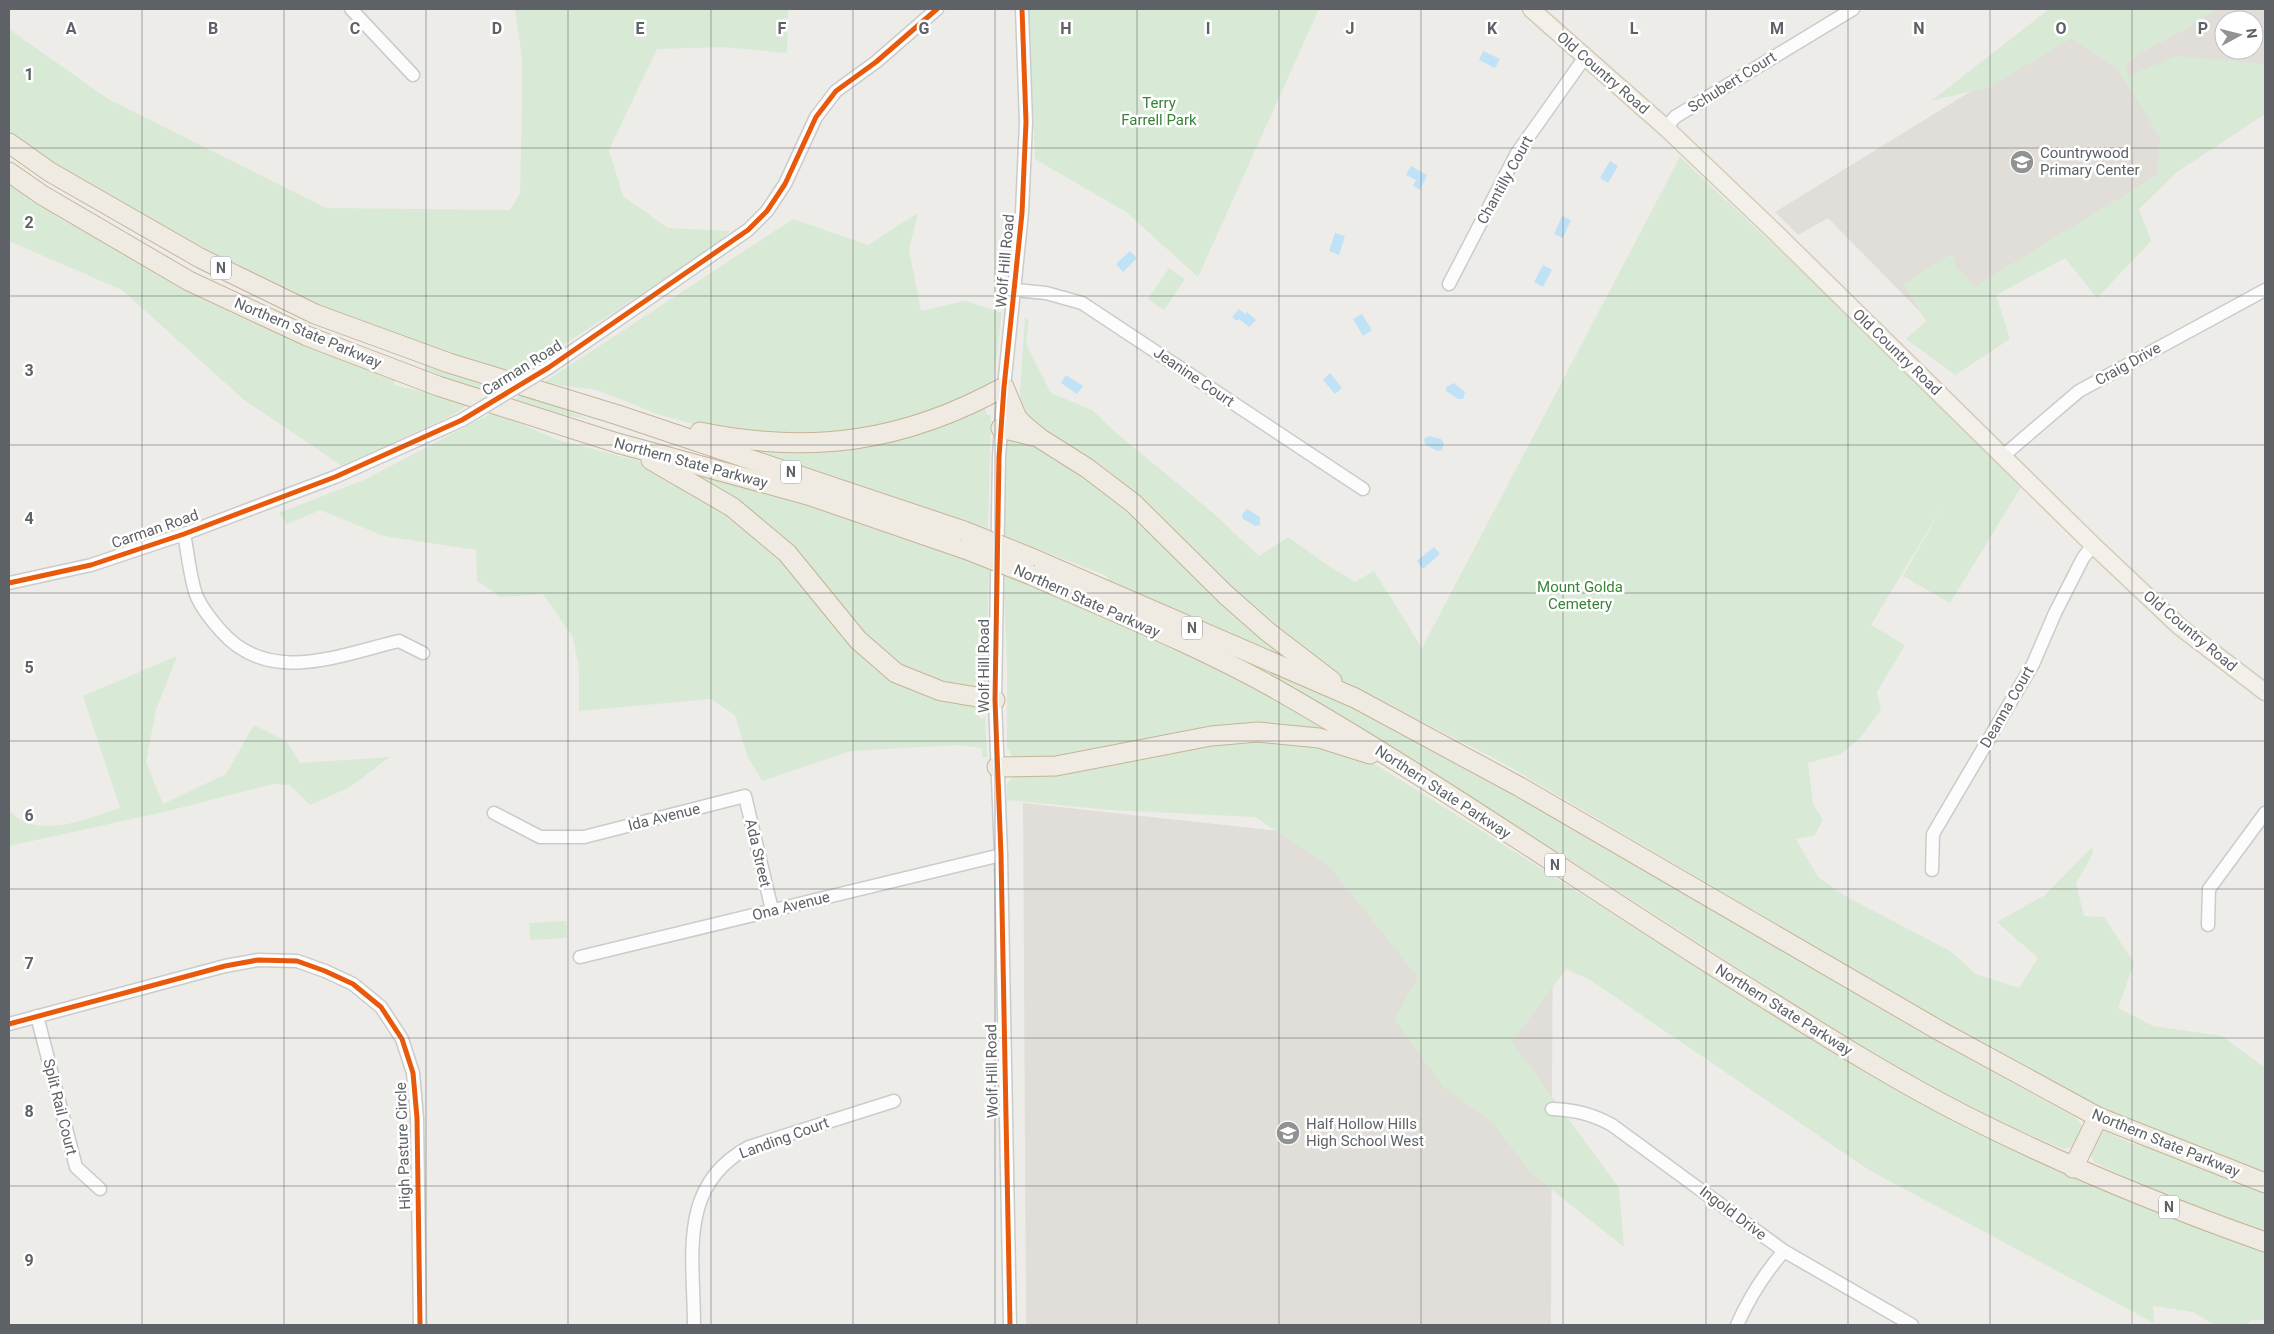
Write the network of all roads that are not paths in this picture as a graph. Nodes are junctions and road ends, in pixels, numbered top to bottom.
1 (351, 9) edge
2 (938, 9) edge
3 (1022, 9) edge
4 (1531, 9) edge
5 (1853, 9) edge
6 (1585, 56) junction
7 (413, 75) dead end
8 (1666, 128) junction
9 (9, 142) edge
10 (9, 172) edge
11 (1449, 284) dead end
12 (1015, 290) junction
13 (2265, 290) edge
14 (1004, 387) junction
15 (618, 415) junction
16 (1001, 428) junction
17 (1041, 439) junction
18 (616, 443) junction
19 (2003, 456) junction
20 (1363, 489) dead end
21 (184, 534) junction
22 (2093, 545) junction
23 (1030, 566) junction
24 (9, 583) edge
25 (423, 653) dead end
26 (2265, 692) edge
27 (1355, 698) junction
28 (996, 700) junction
29 (1400, 764) junction
30 (997, 767) junction
31 (745, 796) joint
32 (494, 813) dead end
33 (2265, 813) edge
34 (1001, 855) junction
35 (1932, 870) dead end
36 (772, 910) junction
37 (2208, 925) dead end
38 (580, 957) dead end
39 (37, 1016) junction
40 (9, 1024) edge
41 (894, 1101) dead end
42 (1552, 1109) dead end
43 (2098, 1117) junction
44 (2073, 1168) junction
45 (2265, 1184) edge
46 (100, 1189) dead end
47 (2265, 1242) edge
48 (1784, 1251) junction
49 (420, 1325) edge
50 (694, 1325) edge
51 (1010, 1325) edge
52 (1737, 1325) edge
53 (1912, 1325) edge

1 - 7 street
2 - 21 street, Carman Road, bridge
3 - 12 street, Wolf Hill Road
4 - 6 main road, Old Country Road
5 - 8 street, Schubert Court
6 - 8 main road, Old Country Road
6 - 11 street, Chantilly Court
8 - 19 main road, Old Country Road
9 - 15 highway, Northern State Parkway / N
10 - 18 highway, Northern State Parkway / N
12 - 14 street, Wolf Hill Road
12 - 20 street, Jeanine Court
13 - 19 street, Craig Drive
14 - 15 highway
14 - 16 street, Wolf Hill Road
14 - 17 highway
15 - 23 highway, Northern State Parkway / N, bridge
16 - 17 highway
16 - 28 street, Wolf Hill Road
17 - 27 highway
18 - 23 highway, Northern State Parkway / N, bridge
18 - 28 highway
19 - 22 main road, Old Country Road
21 - 24 street, Carman Road
21 - 25 street
22 - 26 main road, Old Country Road
22 - 35 street, Deanna Court
23 - 27 highway, Northern State Parkway / N
23 - 29 highway, Northern State Parkway / N
27 - 43 highway, Northern State Parkway / N
28 - 30 street, Wolf Hill Road
29 - 30 highway
29 - 44 highway, Northern State Parkway / N
30 - 34 street, Wolf Hill Road
31 - 32 street, Ida Avenue
31 - 36 street, Ada Street
33 - 37 street
34 - 36 street, Ona Avenue
34 - 51 street, Wolf Hill Road
36 - 38 street, Ona Avenue
39 - 40 street, High Pasture Circle
39 - 46 street, Split Rail Court
39 - 49 street, High Pasture Circle
41 - 50 street, Landing Court
42 - 48 street, Ingold Drive
43 - 44 highway
43 - 45 highway, Northern State Parkway / N
44 - 47 highway, Northern State Parkway / N
48 - 52 street
48 - 53 street, Ingold Drive

